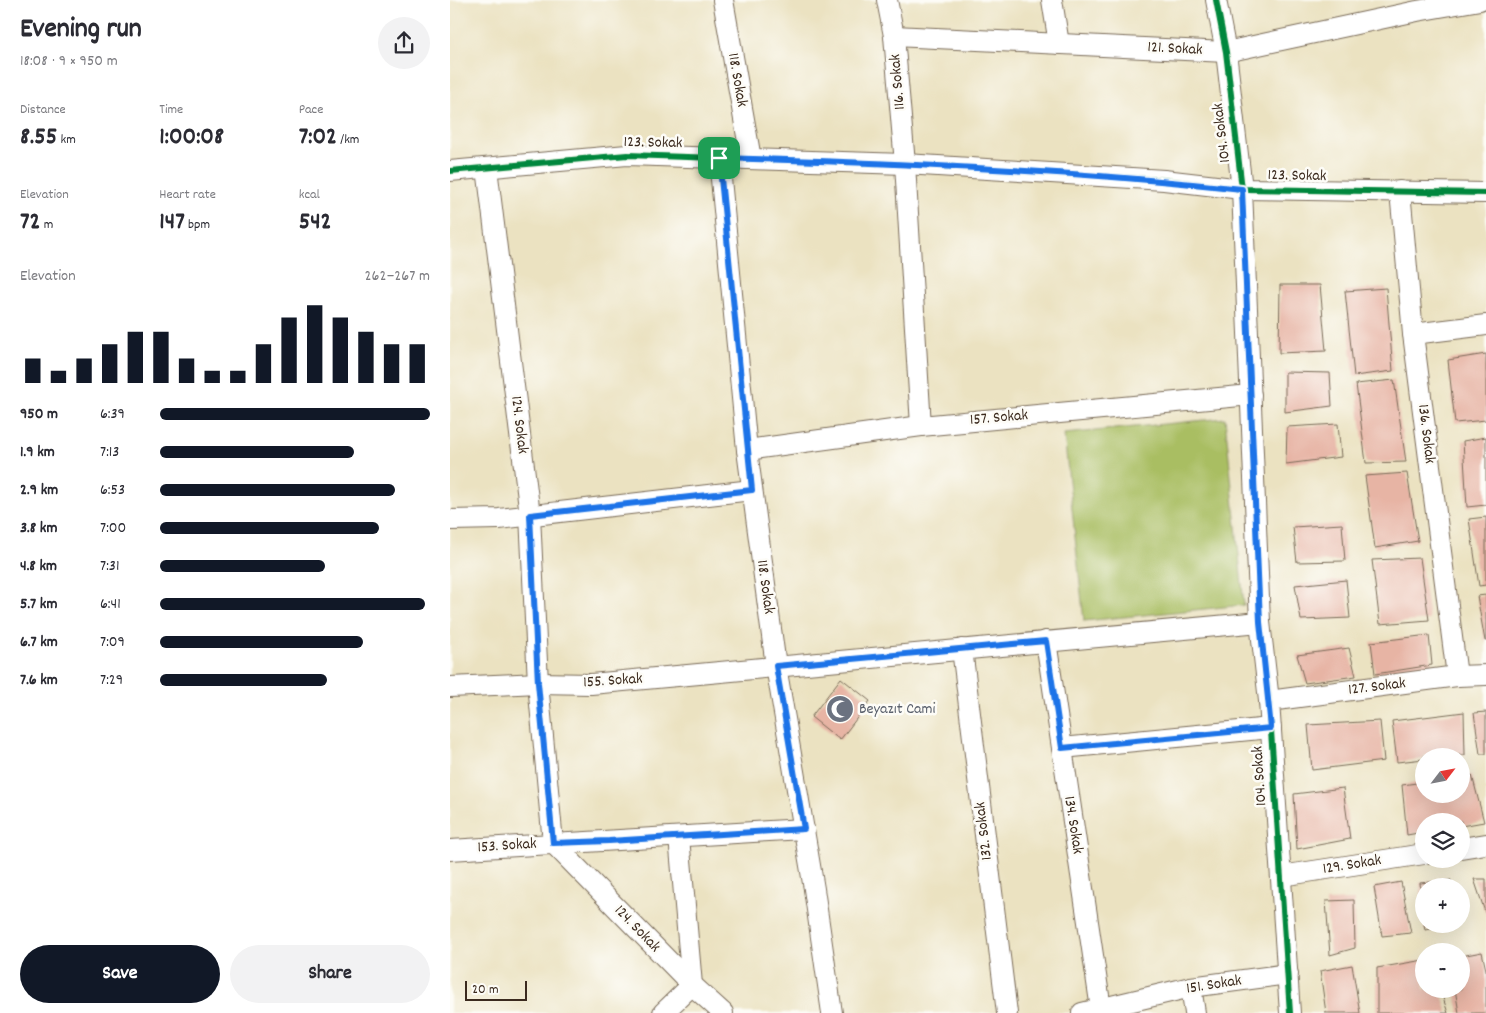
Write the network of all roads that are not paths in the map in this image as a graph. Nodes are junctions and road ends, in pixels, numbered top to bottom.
1 (723, 0) edge
2 (887, 0) edge
3 (1052, 0) edge
4 (1216, 0) edge
5 (1480, 0) edge
6 (894, 36) junction
7 (1059, 44) junction
8 (1226, 52) junction
9 (719, 158) junction
10 (751, 159) junction
11 (905, 164) junction
12 (487, 168) junction
13 (450, 171) edge
14 (1242, 189) junction
15 (1400, 191) junction
16 (1486, 193) edge
17 (1486, 325) edge
18 (1414, 334) junction
19 (1251, 395) junction
20 (921, 426) junction
21 (747, 450) junction
22 (752, 490) junction
23 (530, 515) junction
24 (450, 520) edge
25 (1260, 622) junction
26 (1046, 641) junction
27 (962, 649) junction
28 (776, 666) junction
29 (1486, 675) edge
30 (1457, 676) junction
31 (538, 683) junction
32 (450, 687) edge
33 (1269, 701) junction
34 (1271, 728) junction
35 (1062, 748) junction
36 (804, 829) junction
37 (679, 837) junction
38 (553, 843) junction
39 (1486, 844) edge
40 (1470, 847) edge
41 (450, 850) edge
42 (1415, 855) edge
43 (1281, 876) junction
44 (1288, 974) junction
45 (692, 984) junction
46 (1191, 987) junction
47 (1091, 1011) edge
48 (663, 1013) edge
49 (722, 1013) edge
50 (832, 1013) edge
51 (1007, 1013) edge
52 (1195, 1013) edge
53 (1290, 1013) edge

1 - 10 street, 118. Sokak
2 - 6 street, 116. Sokak
3 - 7 street
4 - 8 street, 104. Sokak
5 - 8 street, 121. Sokak
6 - 7 street, 121. Sokak
6 - 11 street, 116. Sokak
7 - 8 street, 121. Sokak
8 - 14 street, 104. Sokak
9 - 10 street, 123. Sokak
9 - 12 street, 123. Sokak
9 - 21 street, 118. Sokak
10 - 11 street, 123. Sokak
11 - 14 street, 123. Sokak
11 - 20 street, 116. Sokak
12 - 13 street, 123. Sokak
12 - 23 street, 124. Sokak
14 - 15 street, 123. Sokak
14 - 19 street, 104. Sokak
15 - 16 street, 123. Sokak
15 - 18 street, 136. Sokak
17 - 18 street
18 - 30 street, 136. Sokak
19 - 20 street, 157. Sokak
19 - 25 street, 104. Sokak
20 - 21 street, 157. Sokak
21 - 22 street, 118. Sokak
22 - 23 street
22 - 28 street, 118. Sokak
23 - 24 street
23 - 31 street, 124. Sokak
25 - 26 street, 155. Sokak
25 - 33 street, 104. Sokak
26 - 27 street, 155. Sokak
26 - 35 street, 134. Sokak
27 - 28 street, 155. Sokak
27 - 51 street, 132. Sokak
28 - 31 street, 155. Sokak
28 - 36 street, 118. Sokak
29 - 30 street, 127. Sokak
30 - 33 street, 127. Sokak
31 - 32 street, 155. Sokak
31 - 38 street, 124. Sokak
33 - 34 street, 104. Sokak
34 - 35 street
34 - 43 street, 104. Sokak
35 - 47 street, 134. Sokak
36 - 37 street, 153. Sokak
36 - 50 street, 118. Sokak
37 - 38 street, 153. Sokak
37 - 45 street
38 - 41 street, 153. Sokak
38 - 45 street, 124. Sokak
39 - 40 street
42 - 43 street, 129. Sokak
43 - 44 street, 104. Sokak
44 - 46 street, 151. Sokak
44 - 53 street, 104. Sokak
45 - 48 street
45 - 49 street, 124. Sokak
46 - 47 street, 151. Sokak
46 - 52 street

